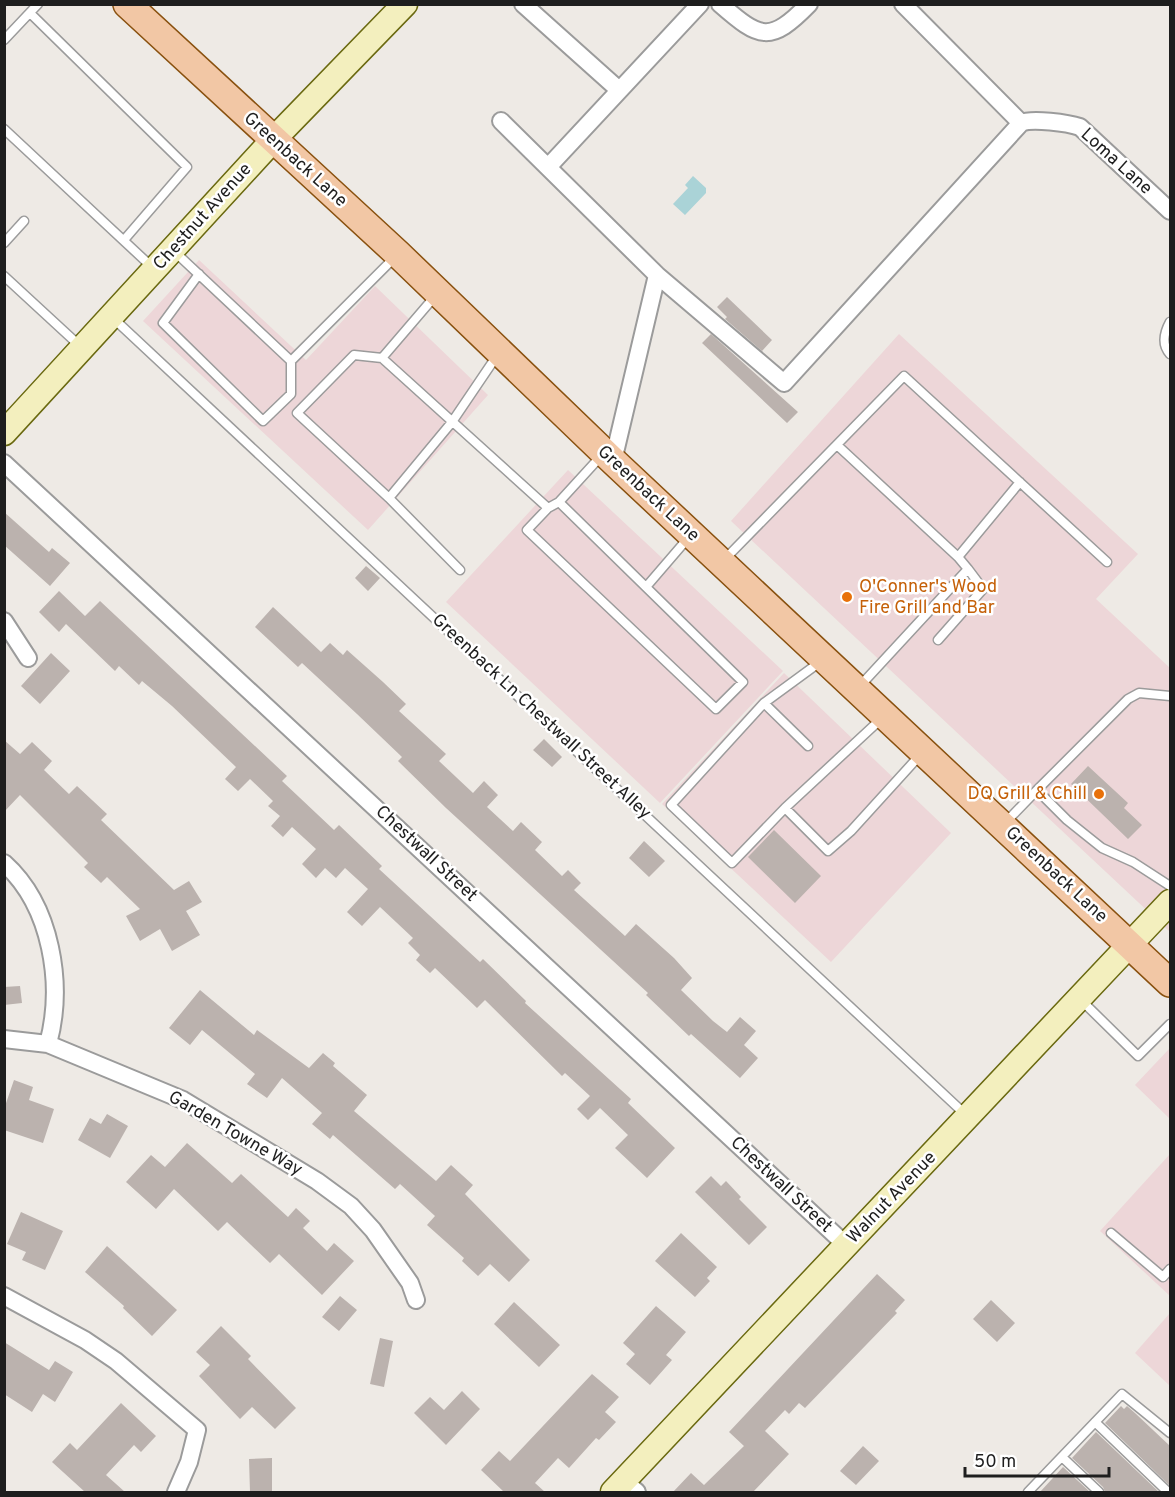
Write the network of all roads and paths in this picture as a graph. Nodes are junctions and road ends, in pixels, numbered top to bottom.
1 (38, 4) edge
2 (127, 4) edge
3 (523, 4) edge
4 (700, 4) edge
5 (720, 4) edge
6 (809, 4) edge
7 (903, 4) edge
8 (396, 10) edge
9 (30, 13) junction
10 (4, 40) edge
11 (619, 90) junction
12 (501, 121) dead end
13 (1021, 123) junction
14 (4, 129) edge
15 (273, 140) junction
16 (549, 166) junction
17 (1170, 211) edge
18 (24, 221) dead end
19 (124, 240) junction
20 (4, 243) edge
21 (173, 250) junction
22 (398, 254) junction
23 (156, 270) junction
24 (199, 274) junction
25 (657, 275) junction
26 (4, 276) edge
27 (439, 293) junction
28 (112, 318) junction
29 (1170, 322) edge
30 (83, 349) junction
31 (500, 351) junction
32 (1170, 354) edge
33 (382, 358) junction
34 (291, 361) junction
35 (452, 422) junction
36 (4, 433) edge
37 (837, 445) junction
38 (608, 457) junction
39 (4, 463) edge
40 (1020, 482) junction
41 (389, 498) junction
42 (559, 502) junction
43 (548, 508) junction
44 (691, 534) junction
45 (958, 557) junction
46 (722, 562) junction
47 (1107, 562) dead end
48 (968, 569) junction
49 (460, 570) dead end
50 (646, 587) junction
51 (4, 621) edge
52 (938, 640) dead end
53 (28, 658) dead end
54 (825, 659) junction
55 (857, 689) junction
56 (1170, 696) edge
57 (764, 703) junction
58 (885, 715) junction
59 (808, 746) dead end
60 (924, 751) junction
61 (1037, 790) junction
62 (785, 808) junction
63 (1002, 825) junction
64 (4, 863) edge
65 (1170, 886) edge
66 (1170, 902) edge
67 (1130, 945) junction
68 (1170, 982) edge
69 (1080, 999) junction
70 (1170, 1024) edge
71 (4, 1039) edge
72 (48, 1044) junction
73 (969, 1117) junction
74 (1111, 1233) dead end
75 (847, 1246) junction
76 (1170, 1269) edge
77 (4, 1296) edge
78 (416, 1300) dead end
79 (1095, 1422) junction
80 (1170, 1433) edge
81 (1062, 1457) junction
82 (625, 1489) edge
83 (1032, 1491) edge
84 (176, 1492) edge
85 (1099, 1492) edge
86 (1168, 1492) edge

1 - 9 lane
2 - 15 main road, Greenback Lane
3 - 11 street
4 - 11 street
5 - 6 street
7 - 13 street
8 - 15 street, Chestnut Avenue
9 - 10 lane
9 - 19 lane
11 - 16 street
12 - 16 street
13 - 17 street, Loma Lane
13 - 25 street
14 - 19 lane
15 - 21 street, Chestnut Avenue
15 - 22 main road, Greenback Lane
16 - 25 street
18 - 20 lane
19 - 23 lane
21 - 23 street, Chestnut Avenue
21 - 24 lane
22 - 27 main road, Greenback Lane
22 - 34 lane
23 - 28 street, Chestnut Avenue
24 - 34 lane
24 - 34 lane
25 - 38 street
26 - 30 lane
27 - 31 main road, Greenback Lane
27 - 33 lane
28 - 30 street, Chestnut Avenue
28 - 73 lane, Greenback Ln Chestwall Street Alley
29 - 32 lane
30 - 36 street, Chestnut Avenue
31 - 35 lane
31 - 38 main road, Greenback Lane
33 - 35 lane
33 - 41 lane
35 - 41 lane
35 - 43 lane
37 - 40 lane
37 - 45 lane
37 - 46 lane
38 - 42 lane
38 - 44 main road, Greenback Lane
39 - 75 street, Chestwall Street
40 - 45 lane
40 - 47 lane
41 - 49 lane
42 - 43 lane
42 - 50 lane
43 - 50 lane
44 - 46 main road, Greenback Lane
44 - 50 lane
45 - 48 lane
46 - 54 main road, Greenback Lane
48 - 52 lane
48 - 55 lane
51 - 53 street
54 - 55 main road, Greenback Lane
54 - 57 lane
55 - 58 main road, Greenback Lane
56 - 61 lane
57 - 59 lane
57 - 62 lane
58 - 60 main road, Greenback Lane
58 - 62 lane
60 - 62 lane
60 - 63 main road, Greenback Lane
61 - 63 lane
61 - 65 lane
63 - 67 main road, Greenback Lane
64 - 72 street
66 - 67 street, Walnut Avenue
67 - 68 main road, Greenback Lane
67 - 69 street, Walnut Avenue
69 - 70 lane
69 - 73 street, Walnut Avenue
71 - 72 street, Garden Towne Way
72 - 78 street, Garden Towne Way
73 - 75 street, Walnut Avenue
74 - 76 lane
75 - 82 street, Walnut Avenue
77 - 84 street
79 - 80 lane
79 - 81 lane
79 - 86 lane
81 - 83 lane
81 - 85 lane

